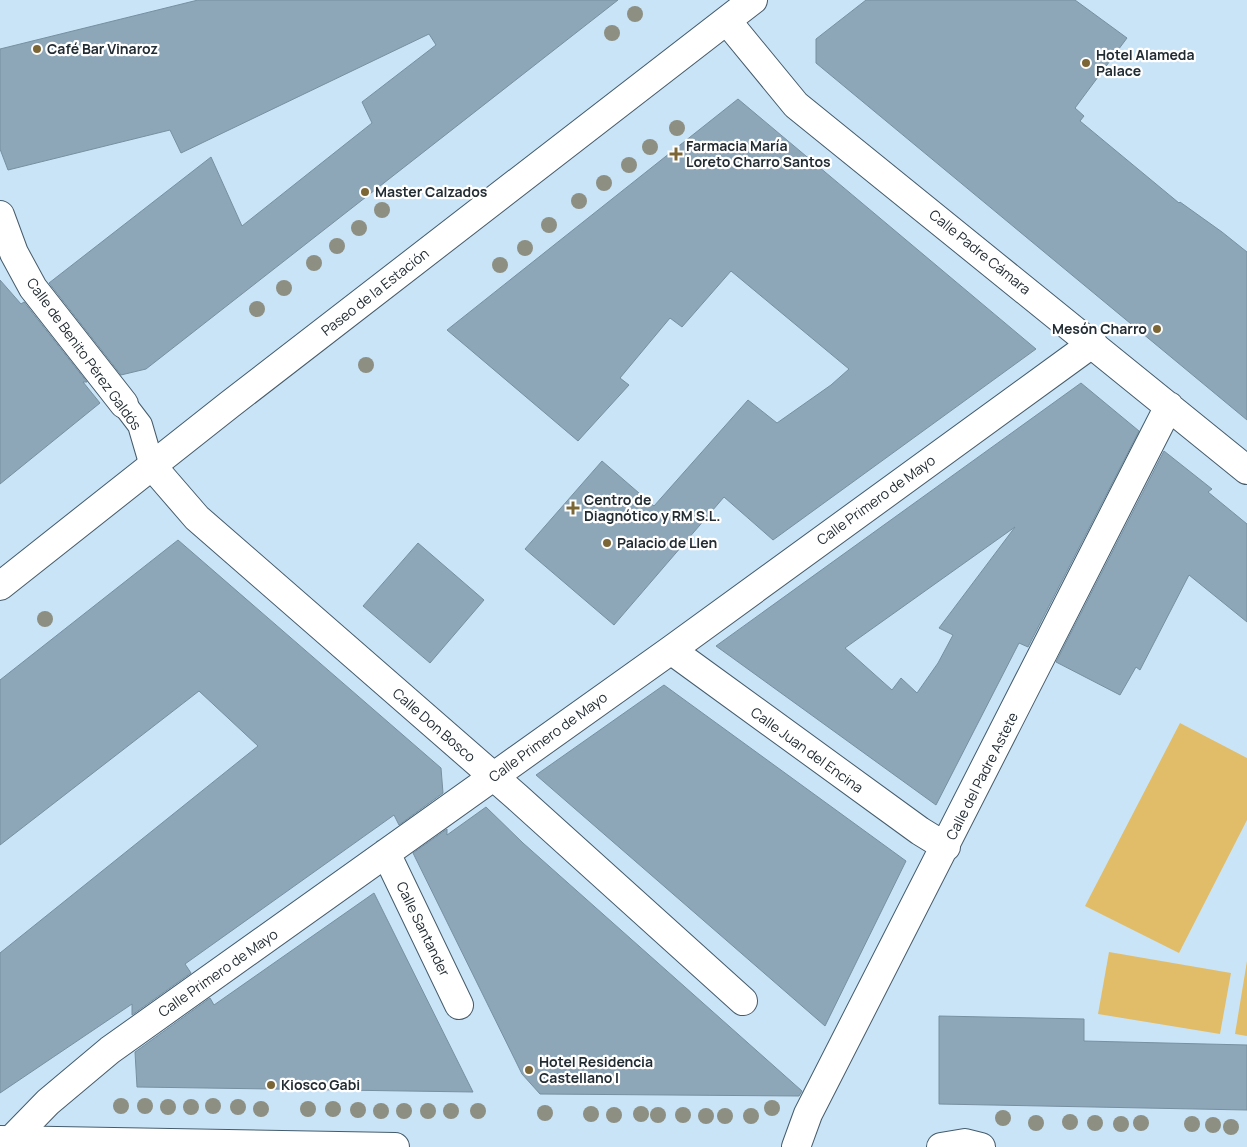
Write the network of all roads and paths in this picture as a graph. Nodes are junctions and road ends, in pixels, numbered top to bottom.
1 (753, 0) edge
2 (727, 21) junction
3 (0, 215) edge
4 (1093, 343) junction
5 (124, 404) joint
6 (1169, 406) junction
7 (152, 466) junction
8 (1247, 470) edge
9 (0, 586) edge
10 (671, 650) junction
11 (492, 777) junction
12 (946, 847) junction
13 (386, 853) junction
14 (743, 1001) dead end
15 (459, 1005) dead end
16 (6, 1140) edge
17 (395, 1147) edge
18 (796, 1147) edge
19 (941, 1147) edge
20 (981, 1147) edge

1 - 2 street, Paseo de la Estación
2 - 4 street, Calle Padre Cámara
2 - 7 street, Paseo de la Estación
3 - 5 street, Calle de Benito Pérez Galdós
4 - 6 street, Calle Padre Cámara
4 - 10 street, Calle Primero de Mayo
5 - 7 street, Calle de Benito Pérez Galdós
6 - 8 street, Calle Padre Cámara
6 - 12 street, Calle del Padre Astete
7 - 9 street, Paseo de la Estación
7 - 11 street, Calle Don Bosco
10 - 11 street, Calle Primero de Mayo
10 - 12 street, Calle Juan del Encina
11 - 13 street, Calle Primero de Mayo
11 - 14 street, Calle Don Bosco
12 - 18 street, Calle del Padre Astete
13 - 15 street, Calle Santander
13 - 16 street, Calle Primero de Mayo
16 - 17 street
19 - 20 street

